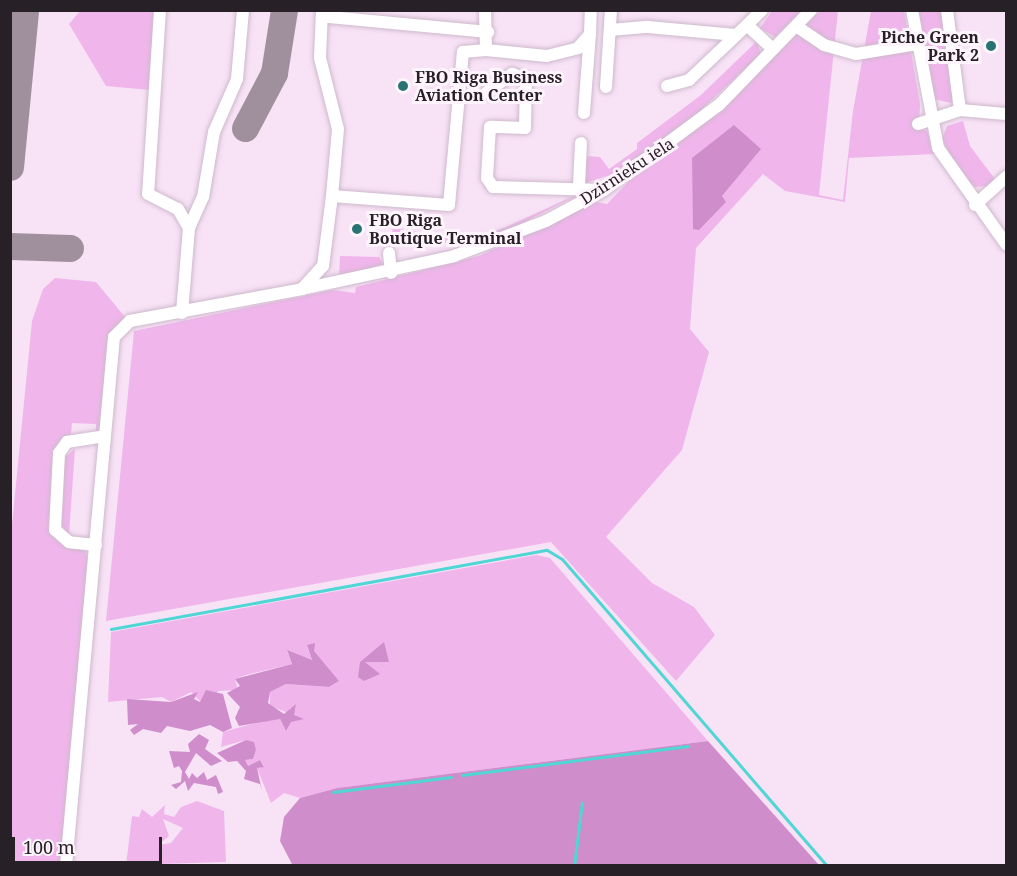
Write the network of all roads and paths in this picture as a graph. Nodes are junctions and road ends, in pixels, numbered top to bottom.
1 (160, 10) edge
2 (243, 10) edge
3 (322, 10) edge
4 (329, 10) edge
5 (485, 10) edge
6 (591, 10) edge
7 (611, 10) edge
8 (762, 10) edge
9 (811, 10) edge
10 (912, 10) edge
11 (947, 10) edge
12 (747, 25) junction
13 (795, 26) junction
14 (610, 30) junction
15 (488, 32) junction
16 (590, 34) junction
17 (736, 35) junction
18 (917, 44) junction
19 (773, 49) junction
20 (486, 50) junction
21 (667, 86) dead end
22 (606, 87) dead end
23 (488, 92) dead end
24 (960, 110) junction
25 (584, 113) dead end
26 (1006, 114) edge
27 (924, 122) junction
28 (581, 143) dead end
29 (1006, 177) edge
30 (579, 185) junction
31 (604, 190) junction
32 (332, 196) junction
33 (203, 197) junction
34 (975, 205) junction
35 (178, 209) junction
36 (189, 228) junction
37 (1006, 244) edge
38 (389, 253) dead end
39 (391, 273) junction
40 (302, 289) junction
41 (182, 313) junction
42 (105, 436) junction
43 (96, 545) junction
44 (66, 866) edge

1 - 35 street
2 - 33 street
3 - 32 street
4 - 15 street
5 - 15 street
6 - 16 street
7 - 14 street
8 - 12 street
9 - 13 street, Dzirnieku iela
10 - 18 street
11 - 24 street
12 - 17 street
12 - 19 street
13 - 18 street
13 - 19 street, Dzirnieku iela
14 - 17 street
14 - 22 street
15 - 20 street
16 - 20 street
16 - 25 street
17 - 21 street
18 - 27 street
19 - 31 street, Dzirnieku iela
20 - 32 street
23 - 30 street
24 - 26 street
24 - 27 street
27 - 34 street
28 - 30 street
29 - 34 street
30 - 31 street
31 - 39 street, Dzirnieku iela
32 - 40 street
33 - 35 street
33 - 36 street
34 - 37 street
35 - 36 street
36 - 41 street
38 - 39 street
39 - 40 street, Dzirnieku iela
40 - 41 street, Dzirnieku iela
41 - 42 street, Dzirnieku iela
42 - 43 street, Dzirnieku iela
42 - 43 street
43 - 44 street, Dzirnieku iela

